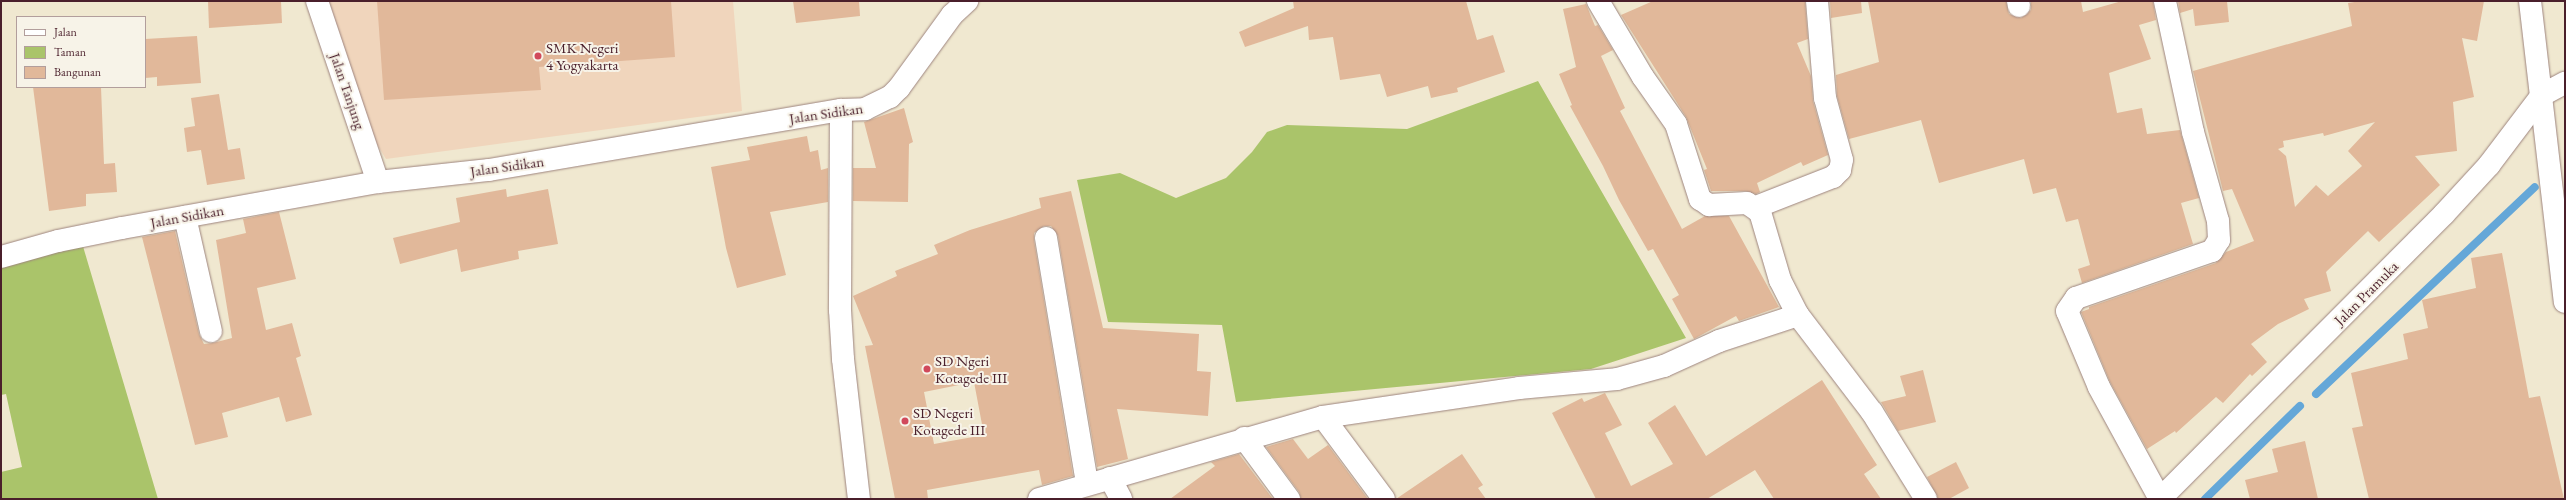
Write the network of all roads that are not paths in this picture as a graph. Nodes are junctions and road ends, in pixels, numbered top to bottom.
1 (317, 1) edge
2 (967, 1) edge
3 (1598, 1) edge
4 (1817, 1) edge
5 (2165, 1) edge
6 (2530, 1) edge
7 (2565, 83) edge
8 (2542, 95) junction
9 (841, 110) junction
10 (378, 182) junction
11 (1756, 207) junction
12 (185, 217) junction
13 (1046, 238) dead end
14 (1, 257) edge
15 (2565, 302) edge
16 (1798, 315) junction
17 (211, 331) dead end
18 (1323, 417) junction
19 (1244, 438) junction
20 (1110, 478) junction
21 (1087, 484) junction
22 (1044, 498) edge
23 (859, 499) edge
24 (1121, 499) edge
25 (1289, 499) edge
26 (1384, 499) edge
27 (1926, 499) edge
28 (2160, 499) edge

1 - 10 street, Jalan Tanjung
2 - 9 street, Jalan Sidikan
3 - 11 street
4 - 11 street
5 - 28 street
6 - 8 street
7 - 8 street, Jalan Pramuka
8 - 15 street
8 - 28 street, Jalan Pramuka
9 - 10 street, Jalan Sidikan
9 - 23 street
10 - 12 street, Jalan Sidikan
11 - 16 street
12 - 14 street, Jalan Sidikan
12 - 17 street
13 - 21 street
16 - 18 street
16 - 27 street
18 - 19 street
18 - 26 street
19 - 20 street
19 - 25 street
20 - 21 street
20 - 24 street
21 - 22 street

